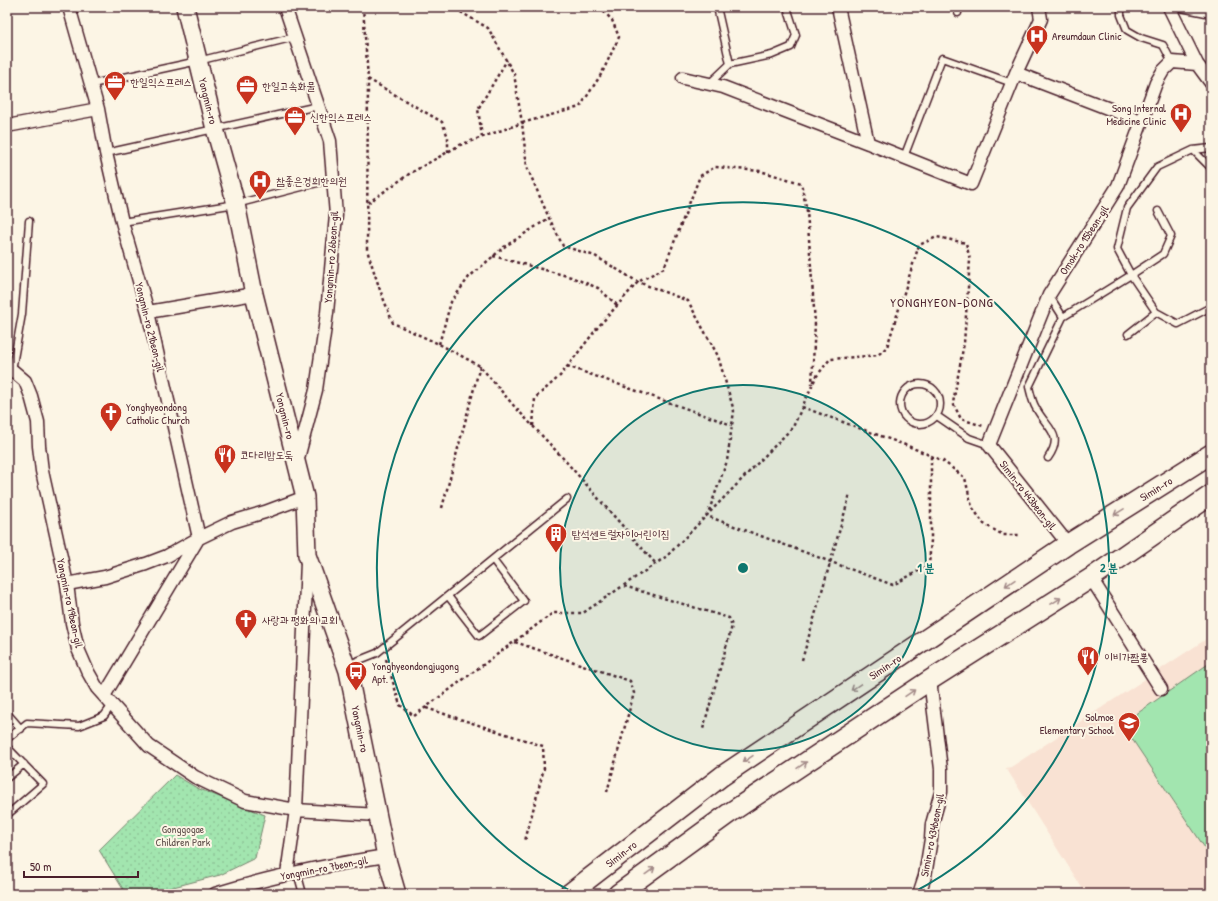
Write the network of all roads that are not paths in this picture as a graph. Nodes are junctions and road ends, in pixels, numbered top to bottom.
1 (69, 7) edge
2 (185, 7) edge
3 (285, 7) edge
4 (716, 7) edge
5 (788, 7) edge
6 (838, 7) edge
7 (1039, 7) edge
8 (1121, 7) edge
9 (1169, 7) edge
10 (1176, 7) edge
11 (1211, 14) edge
12 (295, 37) junction
13 (198, 61) junction
14 (1172, 62) junction
15 (730, 64) junction
16 (1197, 64) junction
17 (683, 78) dead end
18 (1014, 78) junction
19 (92, 84) junction
20 (710, 84) junction
21 (1211, 84) edge
22 (318, 106) junction
23 (98, 109) junction
24 (1141, 121) junction
25 (7, 126) edge
26 (215, 129) junction
27 (868, 143) junction
28 (1211, 148) edge
29 (1193, 150) junction
30 (106, 153) junction
31 (904, 157) junction
32 (1211, 168) edge
33 (333, 179) junction
34 (236, 204) junction
35 (1158, 211) dead end
36 (29, 221) dead end
37 (122, 222) junction
38 (1131, 275) junction
39 (254, 294) junction
40 (1049, 295) junction
41 (1211, 307) edge
42 (148, 312) junction
43 (1156, 312) junction
44 (1063, 317) junction
45 (1128, 334) dead end
46 (10, 370) edge
47 (936, 416) junction
48 (989, 445) junction
49 (1211, 454) edge
50 (1048, 458) dead end
51 (297, 464) junction
52 (1211, 495) edge
53 (305, 497) junction
54 (567, 499) dead end
55 (199, 538) junction
56 (1068, 544) junction
57 (307, 555) junction
58 (493, 560) junction
59 (1091, 578) junction
60 (67, 584) junction
61 (448, 596) junction
62 (346, 665) junction
63 (930, 680) junction
64 (1161, 688) dead end
65 (104, 696) junction
66 (112, 705) junction
67 (7, 713) edge
68 (21, 729) junction
69 (7, 739) edge
70 (7, 747) edge
71 (24, 764) junction
72 (7, 778) edge
73 (296, 810) junction
74 (7, 815) edge
75 (378, 815) junction
76 (386, 856) junction
77 (292, 873) junction
78 (215, 894) edge
79 (303, 894) edge
80 (397, 894) edge
81 (569, 894) edge
82 (618, 894) edge
83 (918, 894) edge

1 - 19 street, Yongmin-ro 21beon-gil
2 - 13 street, Yongmin-ro
3 - 12 street, Yongmin-ro 26beon-gil
4 - 15 lane
5 - 15 lane
6 - 27 street
7 - 18 street
8 - 14 lane
9 - 16 street
10 - 11 lane
12 - 13 lane
12 - 22 street, Yongmin-ro 26beon-gil
13 - 19 lane
13 - 26 street, Yongmin-ro
14 - 16 street
14 - 24 street, Omok-ro 15beon-gil
15 - 20 lane
16 - 21 street
17 - 20 street
18 - 24 street
18 - 31 lane
18 - 31 street
19 - 23 street, Yongmin-ro 21beon-gil
20 - 27 street
22 - 26 lane
22 - 33 street, Yongmin-ro 26beon-gil
23 - 25 street
23 - 30 street, Yongmin-ro 21beon-gil
24 - 40 street, Omok-ro 15beon-gil
26 - 30 lane
26 - 34 street, Yongmin-ro
27 - 31 street
28 - 29 lane
29 - 32 lane
29 - 38 lane
30 - 37 street, Yongmin-ro 21beon-gil
33 - 34 lane
33 - 51 street, Yongmin-ro 26beon-gil
34 - 37 lane
34 - 39 street, Yongmin-ro
35 - 38 lane
36 - 46 lane
37 - 42 street, Yongmin-ro 21beon-gil
38 - 43 lane
38 - 44 lane
39 - 42 street
39 - 51 street, Yongmin-ro
40 - 44 lane
40 - 48 street, Omok-ro 15beon-gil
41 - 43 lane
42 - 55 street, Yongmin-ro 21beon-gil
43 - 45 lane
44 - 50 lane
46 - 60 street, Yongmin-ro 19beon-gil
47 - 47 lane
47 - 48 lane
48 - 56 street, Simin-ro 443beon-gil
49 -> 56 main road, Simin-ro
51 - 53 street, Yongmin-ro
52 - 59 main road
53 - 55 street
53 - 57 street, Yongmin-ro
54 - 58 lane
55 - 60 street
55 - 65 street
56 -> 81 main road, Simin-ro
57 - 62 street, Yongmin-ro
57 - 73 street
58 - 61 lane
58 - 61 lane
63 -> 59 main road
59 - 64 street
60 - 65 street, Yongmin-ro 19beon-gil
61 - 62 lane
62 - 75 street, Yongmin-ro
82 -> 63 main road
63 - 83 street, Simin-ro 434beon-gil
65 - 66 street, Yongmin-ro 19beon-gil
66 - 68 lane
66 - 73 street, Yongmin-ro 19beon-gil
67 - 68 lane
68 - 69 lane
70 - 71 lane
71 - 72 lane
71 - 74 lane
73 - 75 street, Yongmin-ro 19beon-gil
73 - 77 street
75 - 76 street, Yongmin-ro
76 - 77 street, Yongmin-ro 7beon-gil
76 - 80 street, Yongmin-ro
77 - 78 street, Yongmin-ro 7beon-gil
77 - 79 lane

